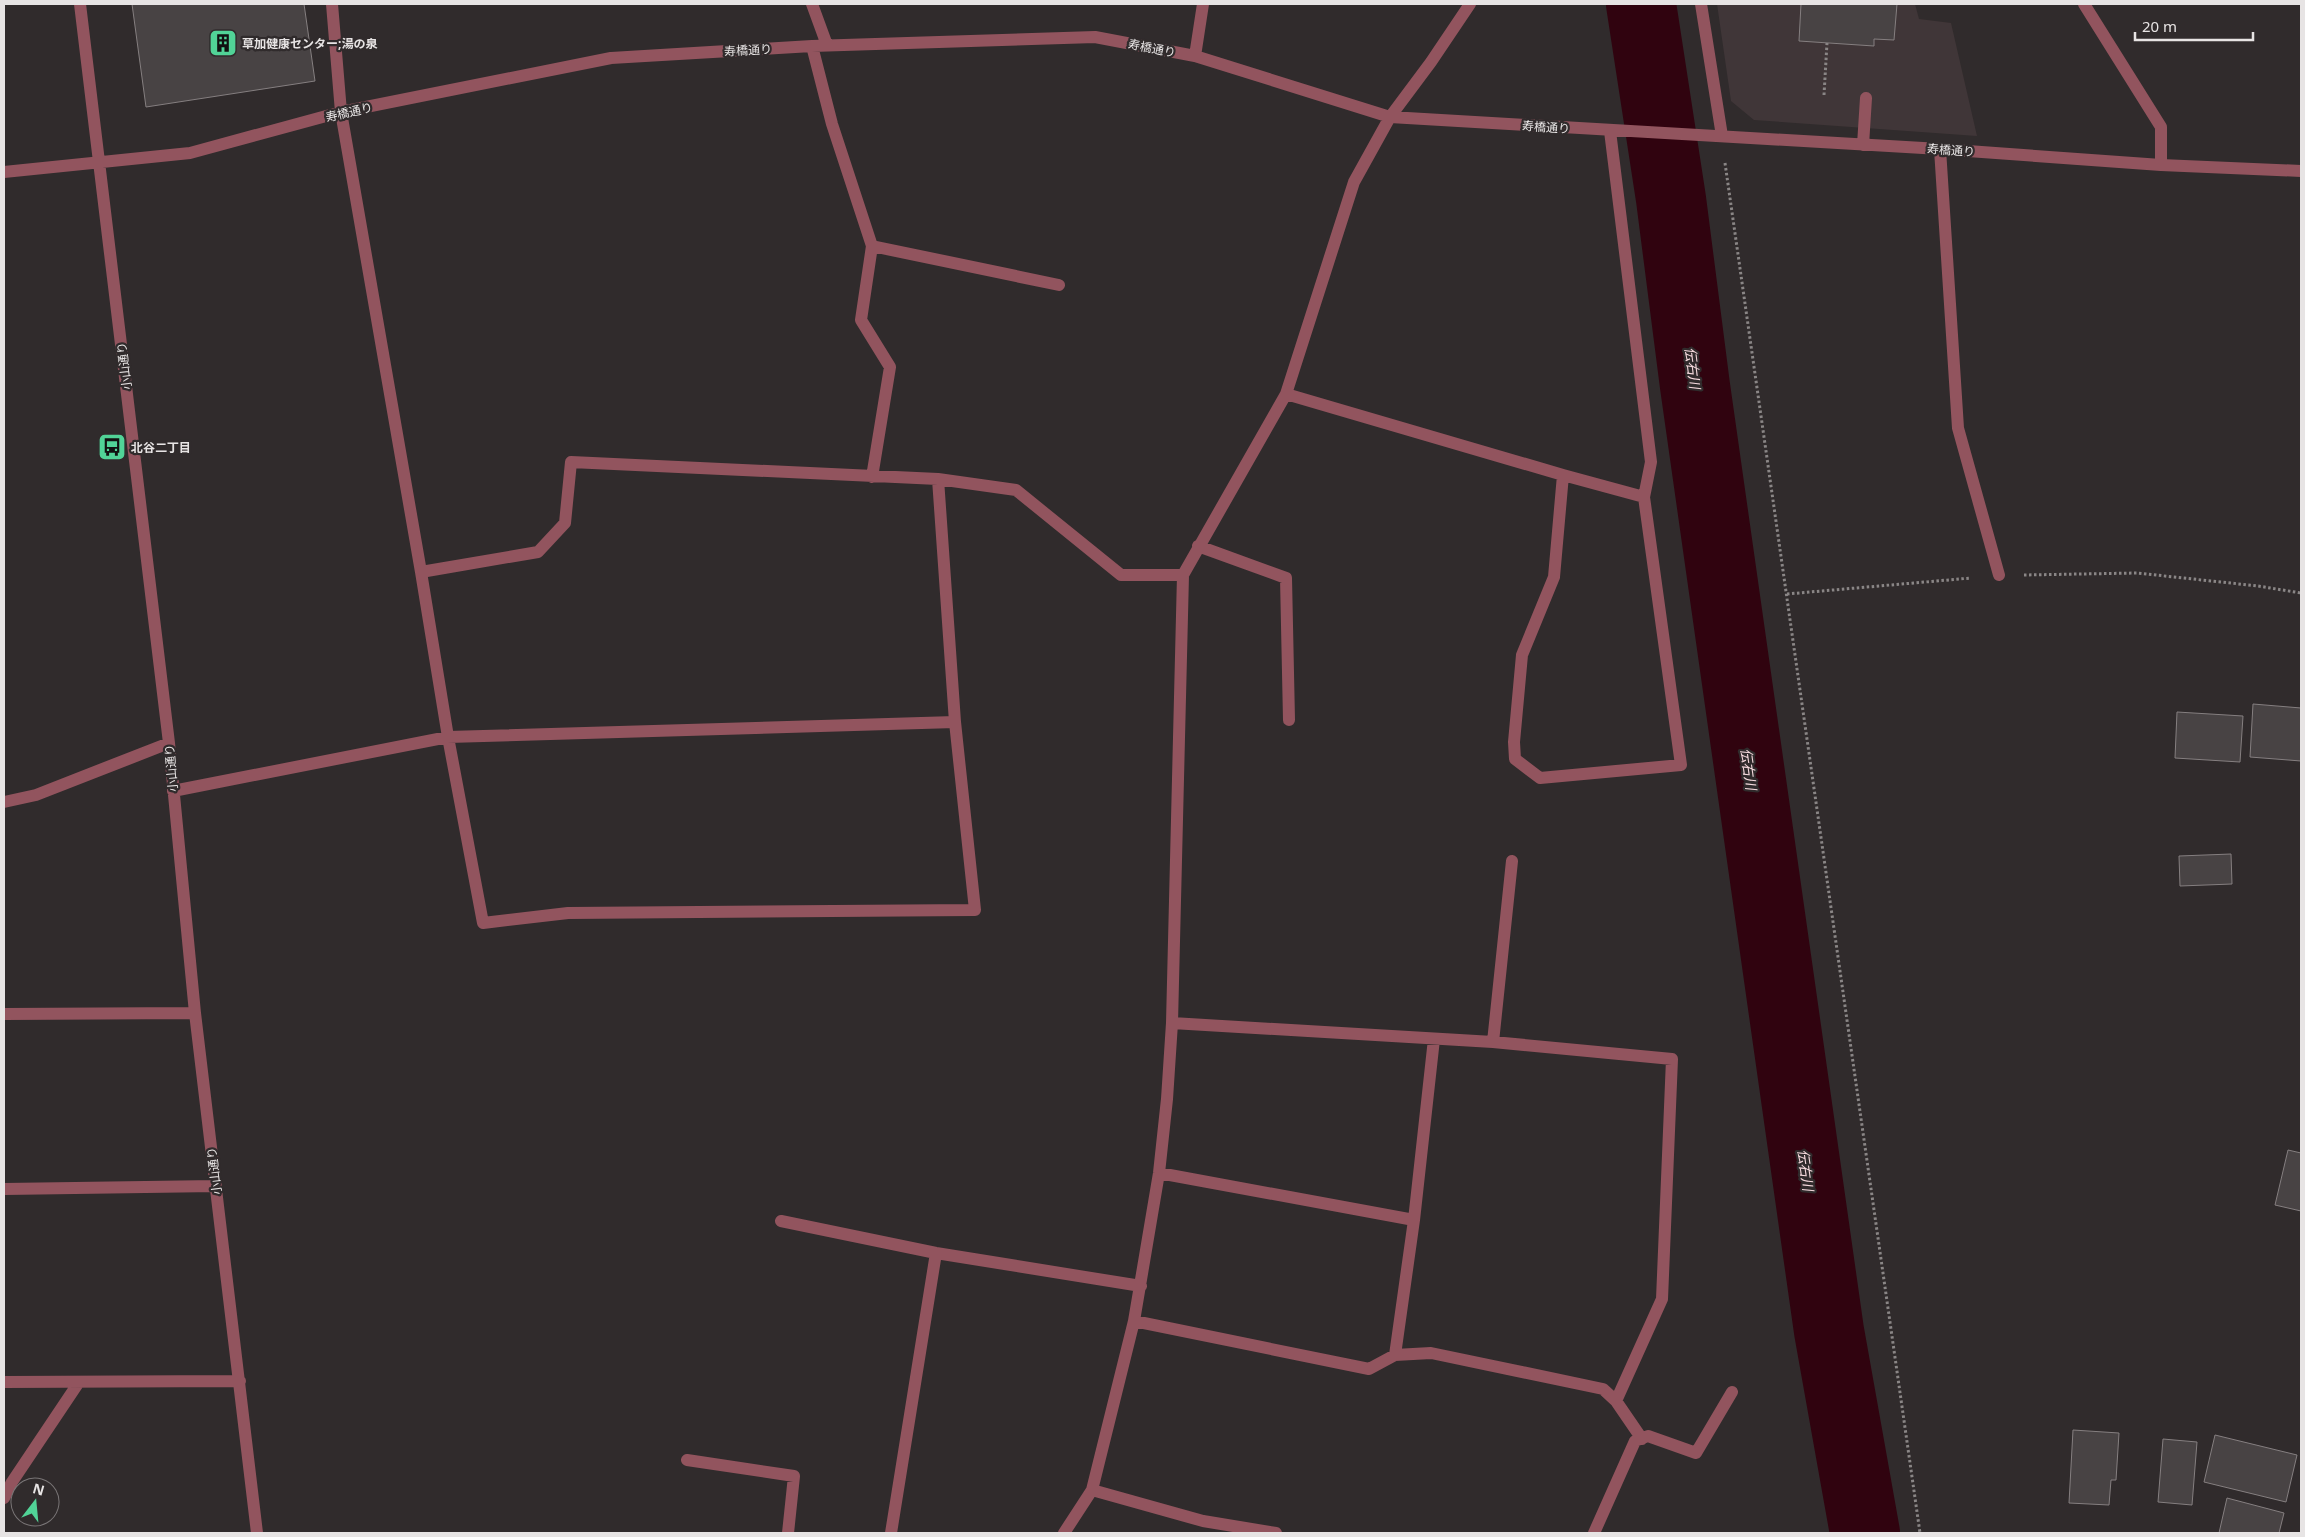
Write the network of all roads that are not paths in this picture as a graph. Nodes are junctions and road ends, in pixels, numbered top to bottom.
1 (80, 4) edge
2 (332, 4) edge
3 (812, 4) edge
4 (1203, 4) edge
5 (1470, 4) edge
6 (1701, 4) edge
7 (2084, 4) edge
8 (812, 46) junction
9 (827, 46) junction
10 (1195, 56) junction
11 (1866, 98) dead end
12 (341, 112) junction
13 (1390, 117) junction
14 (1610, 131) junction
15 (1722, 136) junction
16 (1863, 145) junction
17 (1940, 149) junction
18 (98, 162) junction
19 (2161, 164) junction
20 (2301, 171) edge
21 (4, 172) edge
22 (872, 246) junction
23 (1059, 285) dead end
24 (1286, 394) junction
25 (1563, 475) junction
26 (872, 477) junction
27 (938, 480) junction
28 (1644, 497) junction
29 (1198, 546) junction
30 (421, 572) junction
31 (1183, 575) junction
32 (1999, 575) road end
33 (1289, 720) dead end
34 (955, 722) junction
35 (448, 737) junction
36 (169, 743) junction
37 (173, 791) junction
38 (4, 802) edge
39 (1512, 862) dead end
40 (195, 1013) junction
41 (4, 1014) edge
42 (1172, 1023) junction
43 (1434, 1039) junction
44 (1493, 1042) junction
45 (1159, 1173) junction
46 (216, 1186) junction
47 (4, 1189) edge
48 (1414, 1220) junction
49 (781, 1221) dead end
50 (936, 1253) junction
51 (1141, 1286) junction
52 (1134, 1321) junction
53 (1395, 1355) junction
54 (240, 1381) junction
55 (4, 1382) edge
56 (79, 1382) junction
57 (1732, 1392) dead end
58 (1616, 1401) junction
59 (1642, 1439) junction
60 (687, 1460) dead end
61 (1092, 1490) junction
62 (4, 1498) edge
63 (256, 1533) edge
64 (788, 1533) edge
65 (891, 1533) edge
66 (1064, 1533) edge
67 (1276, 1533) edge
68 (1594, 1533) edge

1 - 18 street, 小山通り
2 - 12 street
3 - 9 street
4 - 10 street
5 - 13 street
6 - 15 street
7 - 19 street
8 - 9 street, 寿橋通り
8 - 12 street, 寿橋通り
8 - 22 street
9 - 10 street, 寿橋通り
10 - 13 street, 寿橋通り
11 - 16 street
12 - 18 street, 寿橋通り
12 - 30 street
13 - 14 street, 寿橋通り
13 - 24 street
14 - 15 street, 寿橋通り
14 - 28 street
15 - 16 street, 寿橋通り
16 - 17 street, 寿橋通り
17 - 19 street, 寿橋通り
17 - 32 street
18 - 21 street, 寿橋通り
18 - 36 street, 小山通り
19 - 20 street, 寿橋通り
22 - 23 street
22 - 26 street
24 - 25 street
24 - 29 street
25 - 28 street
25 - 28 street
26 - 27 street
26 - 30 street
27 - 31 street
27 - 34 street
29 - 31 street
29 - 33 street
30 - 35 street
31 - 42 street
34 - 35 street
34 - 35 street
35 - 37 street
36 - 37 street, 小山通り
36 - 38 street
37 - 40 street, 小山通り
39 - 44 street
40 - 41 street
40 - 46 street, 小山通り
42 - 43 street
42 - 45 street
43 - 44 street
43 - 48 street
44 - 58 street
45 - 48 street
45 - 51 street
46 - 47 street
46 - 54 street, 小山通り
48 - 53 street
49 - 50 street
50 - 51 street
50 - 65 street
51 - 52 street
52 - 53 street
52 - 61 street
53 - 58 street
54 - 56 street
54 - 63 street, 小山通り
55 - 56 street
56 - 62 street
57 - 59 street
58 - 59 street
59 - 68 street
60 - 64 street
61 - 66 street
61 - 67 street

